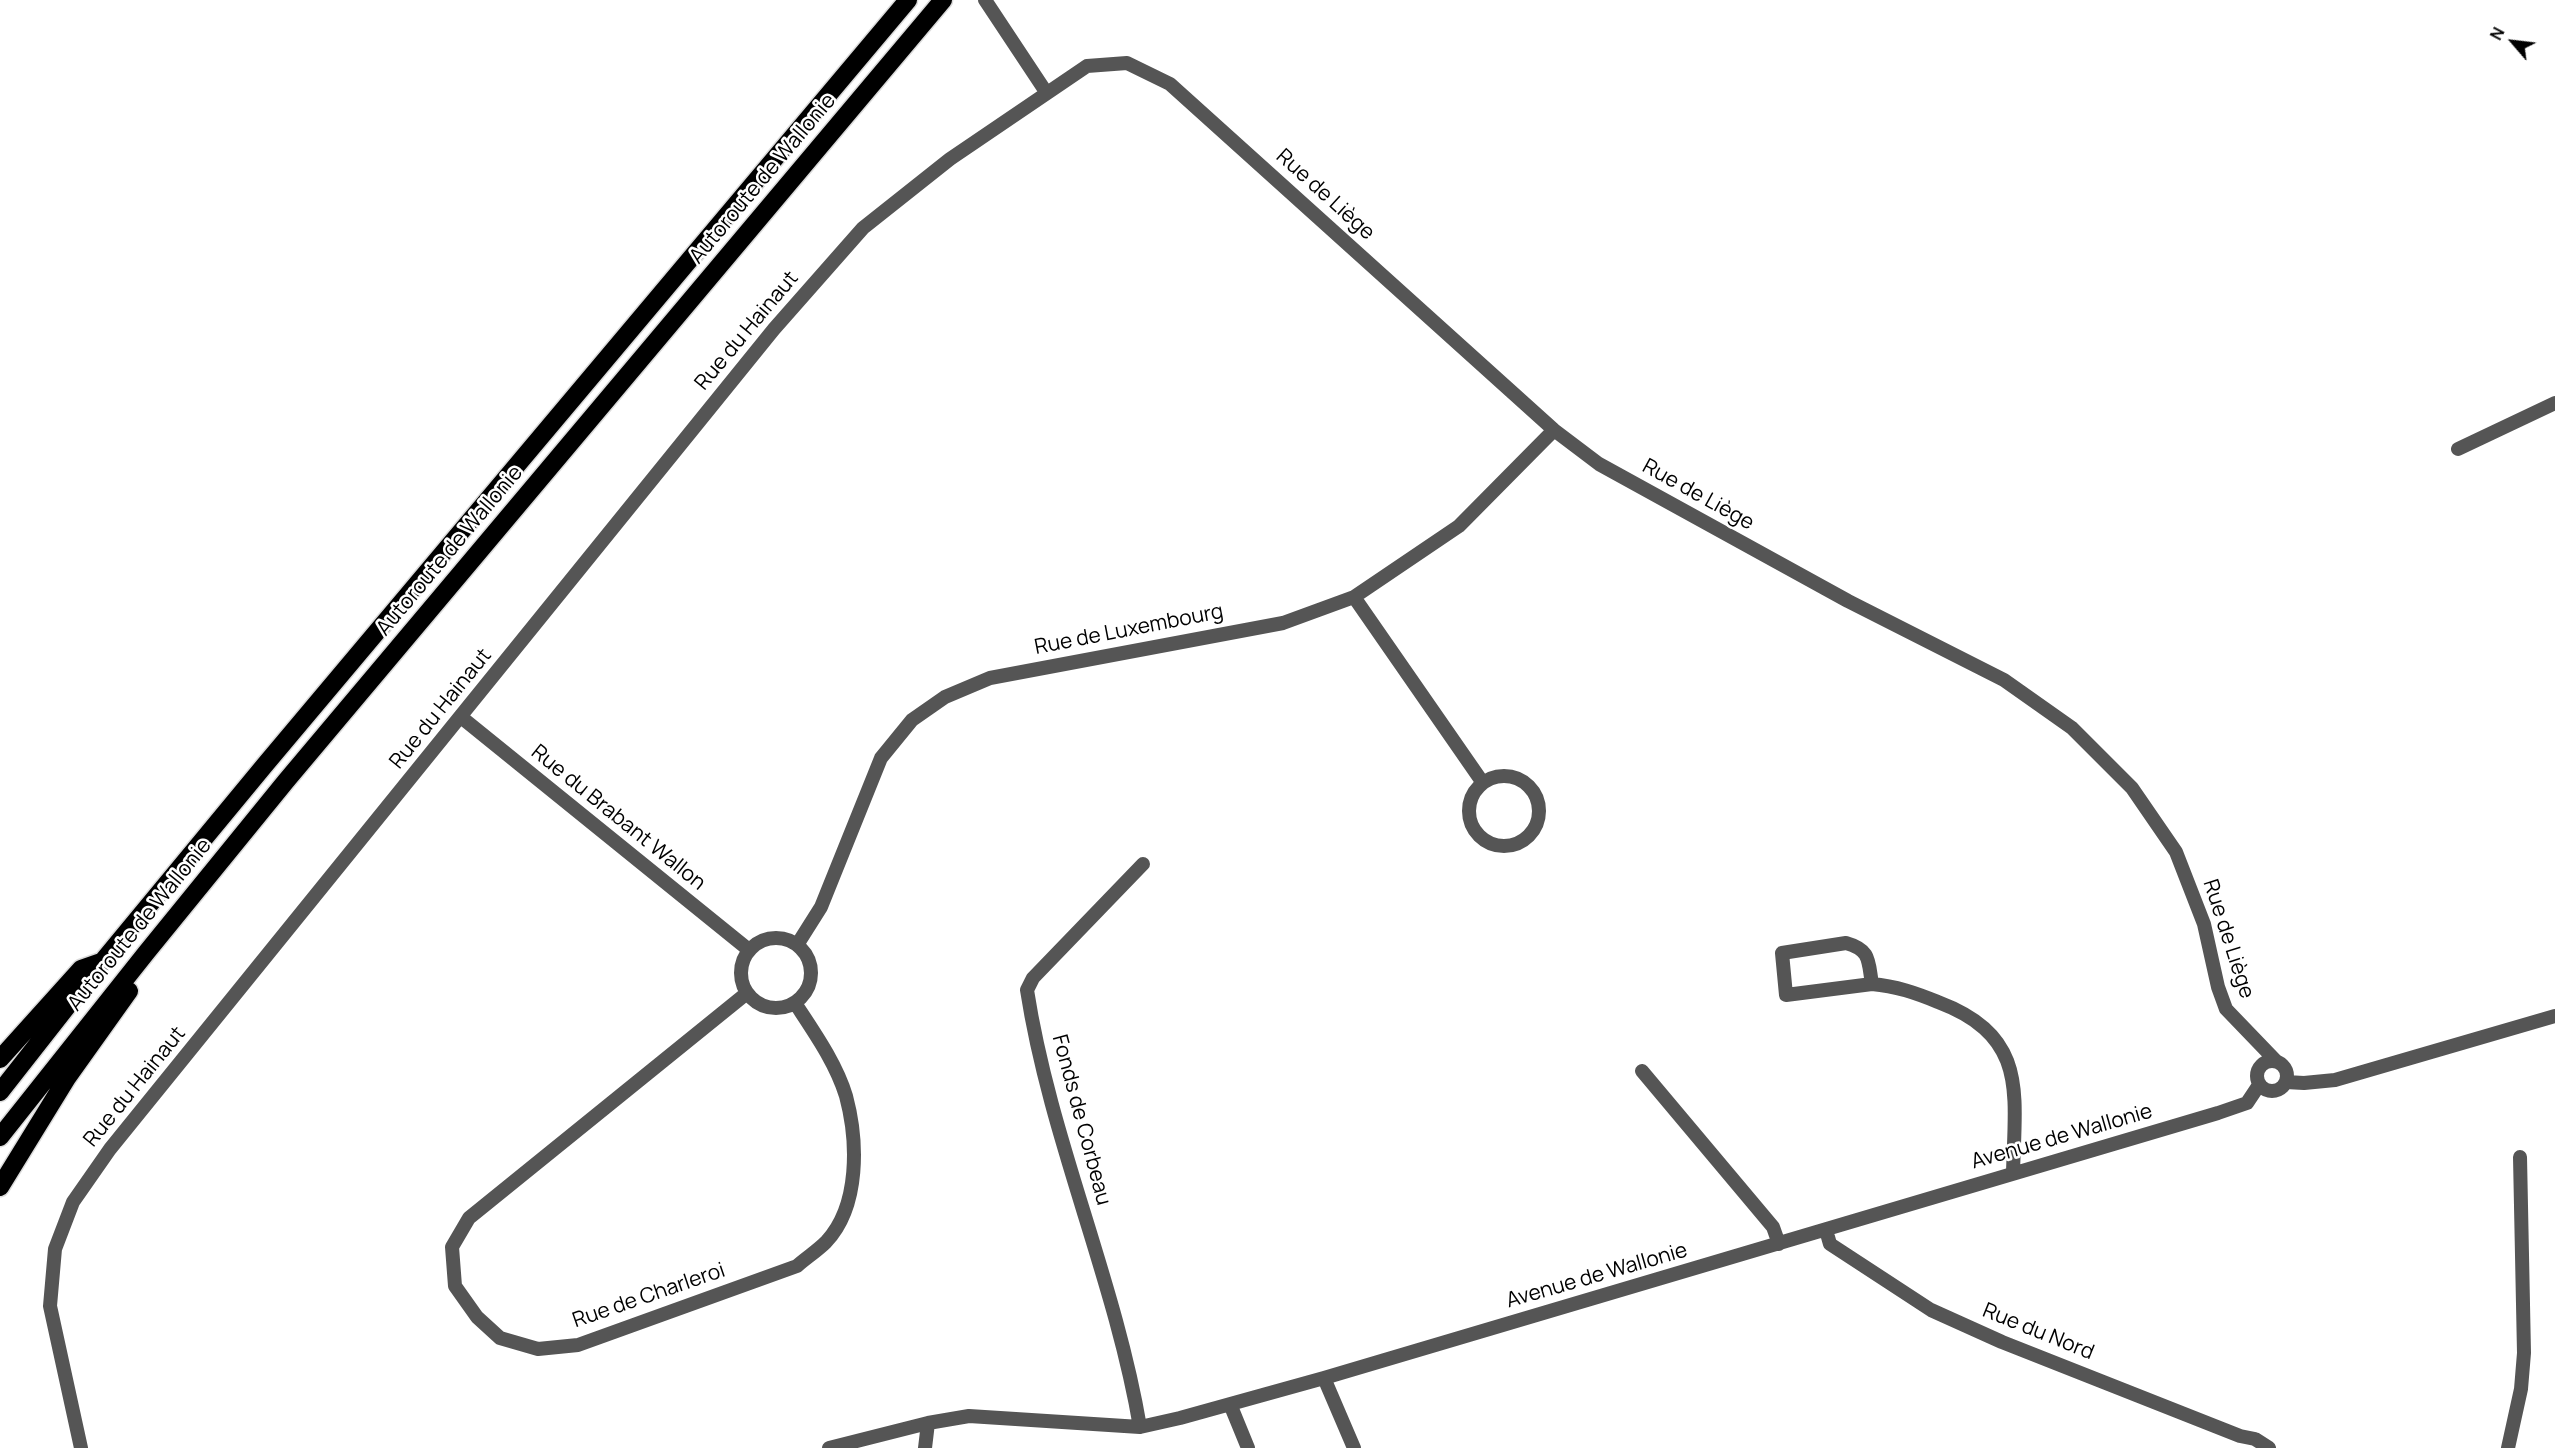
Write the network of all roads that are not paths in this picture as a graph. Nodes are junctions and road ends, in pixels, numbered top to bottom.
1 (908, 0) edge
2 (943, 0) edge
3 (985, 0) edge
4 (1046, 92) junction
5 (2555, 404) edge
6 (1554, 430) junction
7 (2458, 449) dead end
8 (1354, 597) junction
9 (461, 717) junction
10 (1483, 783) junction
11 (1143, 864) dead end
12 (797, 945) junction
13 (748, 951) junction
14 (146, 953) junction
15 (102, 962) junction
16 (1872, 984) junction
17 (747, 993) junction
18 (795, 1003) junction
19 (2555, 1016) edge
20 (2255, 1041) junction
21 (0, 1059) edge
22 (2277, 1062) junction
23 (2259, 1067) junction
24 (1642, 1071) dead end
25 (2286, 1082) junction
26 (2259, 1085) junction
27 (0, 1092) edge
28 (0, 1137) edge
29 (2520, 1157) dead end
30 (2013, 1173) junction
31 (0, 1187) edge
32 (1826, 1230) junction
33 (1779, 1244) junction
34 (1324, 1378) junction
35 (1230, 1404) junction
36 (928, 1423) junction
37 (1140, 1427) junction
38 (2258, 1444) edge
39 (81, 1448) edge
40 (829, 1448) edge
41 (925, 1448) edge
42 (1248, 1448) edge
43 (1354, 1448) edge
44 (2269, 1448) edge
45 (2508, 1448) edge

1 - 15 highway, Autoroute de Wallonie
2 - 14 highway, Autoroute de Wallonie
3 - 4 street
4 - 6 street, Rue de Liège
4 - 9 street, Rue du Hainaut
5 - 7 street
6 - 8 street, Rue de Luxembourg
6 - 20 street, Rue de Liège
8 - 10 street
8 - 12 street, Rue de Luxembourg
9 - 13 street, Rue du Brabant Wallon
9 - 39 street, Rue du Hainaut
10 - 10 street
11 - 37 street, Fonds de Corbeau
12 - 13 street
12 - 18 street
13 - 17 street
14 - 28 highway, Autoroute de Wallonie
14 - 31 highway
15 - 21 highway
15 - 27 highway, Autoroute de Wallonie
16 - 16 street
16 - 30 street
17 - 18 street
17 - 18 street, Rue de Charleroi
19 - 25 street
20 - 22 street, Rue de Liège
20 - 23 street
22 - 23 street
22 - 25 street
23 - 26 street
24 - 33 street
25 - 26 street
26 - 30 street, Avenue de Wallonie
29 - 45 street
30 - 32 street, Avenue de Wallonie
32 - 33 street, Avenue de Wallonie
32 - 38 street, Rue du Nord
33 - 34 street, Avenue de Wallonie
34 - 35 street, Avenue de Wallonie
34 - 43 street
35 - 37 street, Avenue de Wallonie
35 - 42 street
36 - 37 street, Avenue de Wallonie
36 - 40 street, Avenue de Wallonie
36 - 41 street
38 - 44 street, Rue du Nord

